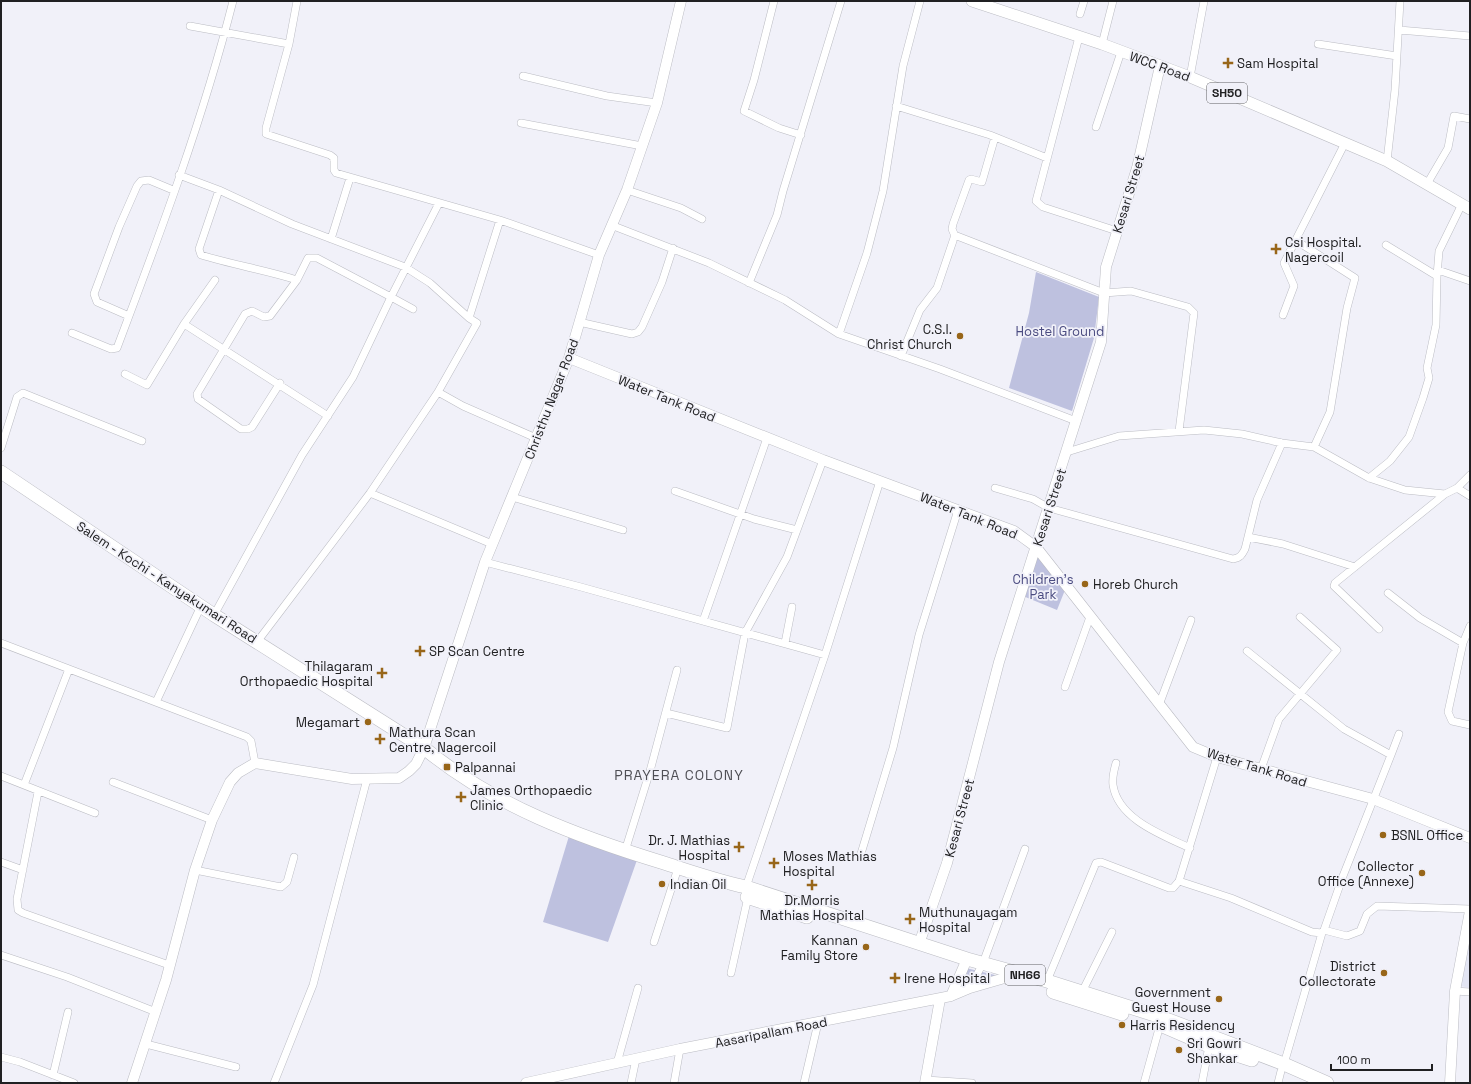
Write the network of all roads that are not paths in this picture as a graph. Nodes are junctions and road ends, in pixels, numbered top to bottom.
1 (233, 1) edge
2 (297, 1) edge
3 (681, 1) edge
4 (774, 1) edge
5 (841, 1) edge
6 (920, 1) edge
7 (972, 1) edge
8 (1084, 1) edge
9 (1113, 1) edge
10 (1204, 1) edge
11 (1400, 1) edge
12 (1080, 14) dead end
13 (190, 26) dead end
14 (1399, 30) junction
15 (225, 33) junction
16 (1470, 36) edge
17 (1079, 38) junction
18 (288, 44) junction
19 (1102, 44) junction
20 (1318, 44) dead end
21 (1120, 52) junction
22 (1397, 56) junction
23 (1160, 66) junction
24 (523, 76) dead end
25 (1190, 77) junction
26 (657, 104) junction
27 (896, 106) junction
28 (1470, 119) edge
29 (521, 123) dead end
30 (1096, 126) dead end
31 (801, 135) junction
32 (995, 137) junction
33 (1345, 143) junction
34 (642, 146) junction
35 (1047, 158) junction
36 (1387, 161) junction
37 (179, 175) junction
38 (350, 178) junction
39 (1427, 184) junction
40 (174, 190) junction
41 (219, 190) junction
42 (627, 190) junction
43 (439, 203) junction
44 (1466, 206) edge
45 (702, 219) dead end
46 (500, 220) junction
47 (611, 225) junction
48 (1117, 231) junction
49 (955, 236) junction
50 (331, 239) junction
51 (1303, 245) dead end
52 (1386, 245) dead end
53 (673, 248) junction
54 (599, 255) junction
55 (405, 267) junction
56 (1437, 273) junction
57 (215, 280) dead end
58 (297, 280) junction
59 (1470, 281) edge
60 (749, 283) junction
61 (1104, 292) junction
62 (391, 297) junction
63 (413, 309) dead end
64 (1283, 315) dead end
65 (129, 316) junction
66 (469, 318) junction
67 (579, 322) junction
68 (184, 324) junction
69 (72, 333) dead end
70 (839, 334) junction
71 (226, 349) junction
72 (901, 356) junction
73 (569, 358) junction
74 (125, 374) dead end
75 (280, 383) junction
76 (438, 392) junction
77 (328, 416) junction
78 (1076, 421) junction
79 (1179, 431) junction
80 (536, 438) junction
81 (767, 438) junction
82 (142, 441) dead end
83 (1282, 443) junction
84 (1, 448) edge
85 (1314, 448) junction
86 (1067, 452) junction
87 (823, 460) junction
88 (1, 472) edge
89 (1470, 475) edge
90 (1369, 478) junction
91 (880, 481) junction
92 (995, 488) dead end
93 (1457, 488) junction
94 (675, 491) dead end
95 (370, 493) junction
96 (1445, 494) junction
97 (1470, 496) edge
98 (512, 497) junction
99 (1049, 508) junction
100 (958, 510) junction
101 (740, 514) junction
102 (623, 530) dead end
103 (797, 530) junction
104 (1248, 537) junction
105 (492, 544) junction
106 (1036, 547) junction
107 (485, 562) junction
108 (1355, 567) junction
109 (1388, 593) dead end
110 (201, 606) junction
111 (792, 607) dead end
112 (214, 614) junction
113 (1090, 617) junction
114 (1300, 617) dead end
115 (1191, 620) dead end
116 (703, 621) junction
117 (1470, 626) edge
118 (1379, 629) dead end
119 (745, 633) junction
120 (257, 642) junction
121 (1, 643) edge
122 (785, 643) junction
123 (1463, 643) junction
124 (1247, 651) dead end
125 (825, 655) junction
126 (69, 669) junction
127 (677, 670) dead end
128 (1065, 688) dead end
129 (1299, 695) junction
130 (156, 702) junction
131 (1159, 705) junction
132 (666, 713) junction
133 (1470, 725) edge
134 (1398, 734) dead end
135 (424, 748) junction
136 (1390, 755) junction
137 (1217, 757) junction
138 (255, 763) junction
139 (1116, 763) dead end
140 (1261, 769) junction
141 (1, 776) edge
142 (367, 779) junction
143 (113, 782) dead end
144 (24, 785) junction
145 (38, 792) junction
146 (1373, 800) junction
147 (95, 814) dead end
148 (212, 820) junction
149 (1470, 838) edge
150 (1190, 848) junction
151 (1025, 849) dead end
152 (626, 851) junction
153 (294, 857) dead end
154 (860, 857) dead end
155 (1, 862) edge
156 (678, 868) junction
157 (23, 870) junction
158 (195, 870) junction
159 (1179, 881) junction
160 (747, 892) junction
161 (1470, 910) edge
162 (1112, 932) dead end
163 (1323, 932) junction
164 (654, 942) dead end
165 (920, 944) junction
166 (1, 955) edge
167 (966, 962) junction
168 (169, 965) junction
169 (981, 966) junction
170 (731, 973) dead end
171 (1009, 974) junction
172 (1047, 981) junction
173 (638, 988) dead end
174 (970, 988) junction
175 (1455, 991) junction
176 (1082, 992) junction
177 (1470, 992) edge
178 (951, 996) junction
179 (940, 999) junction
180 (68, 1012) dead end
181 (156, 1012) junction
182 (818, 1023) junction
183 (1160, 1025) junction
184 (1186, 1031) junction
185 (146, 1044) junction
186 (1209, 1046) junction
187 (680, 1049) junction
188 (1, 1057) edge
189 (636, 1058) junction
190 (617, 1063) junction
191 (236, 1067) dead end
192 (1281, 1072) edge
193 (53, 1075) junction
194 (926, 1082) edge
195 (74, 1083) edge
196 (132, 1083) edge
197 (274, 1083) edge
198 (526, 1083) edge
199 (631, 1083) edge
200 (674, 1083) edge
201 (804, 1083) edge
202 (972, 1083) edge
203 (1144, 1083) edge
204 (1202, 1083) edge
205 (1309, 1083) edge
206 (1327, 1083) edge
207 (1450, 1083) edge

1 - 15 street
2 - 18 street
3 - 26 street, Christhu Nagar Road
4 - 31 street
5 - 31 street
6 - 27 street
7 - 17 main road, WCC Road / SH50
8 - 12 street
9 - 19 street
10 - 25 street
11 - 14 street
13 - 15 street
14 - 16 street
14 - 22 street
15 - 18 street
15 - 37 street
17 - 19 main road, WCC Road / SH50
17 - 35 street
18 - 38 street
19 - 21 main road, WCC Road / SH50
20 - 22 street
21 - 23 main road, WCC Road / SH50
21 - 30 street
22 - 36 street
23 - 25 main road, WCC Road / SH50
23 - 48 street, Kesari Street
24 - 26 street
25 - 33 main road, WCC Road / SH50
26 - 34 street, Christhu Nagar Road
27 - 32 street
27 - 70 street
28 - 39 street
29 - 34 street
31 - 60 street
32 - 35 street
32 - 49 street
33 - 36 main road, WCC Road / SH50
33 - 64 street
34 - 42 street, Christhu Nagar Road
35 - 48 street
36 - 39 main road, WCC Road / SH50
37 - 40 street
37 - 41 street
38 - 43 street
38 - 50 street
39 - 44 main road, WCC Road / SH50
40 - 65 street
40 - 65 street
41 - 50 street
41 - 58 street
42 - 45 street
42 - 47 street, Christhu Nagar Road
43 - 46 street
43 - 55 street
44 - 56 street
46 - 54 street
46 - 66 street
47 - 53 street
47 - 54 street, Christhu Nagar Road
48 - 61 street, Kesari Street
49 - 61 street
49 - 72 street
50 - 55 street
51 - 85 street
52 - 56 street
53 - 60 street
53 - 67 street
54 - 67 street, Christhu Nagar Road
55 - 62 street
55 - 66 street
56 - 59 street
56 - 90 street
57 - 68 street
58 - 62 street
58 - 71 street
60 - 70 street
61 - 78 street, Kesari Street
61 - 79 street
62 - 63 street
62 - 77 street
65 - 69 street
66 - 76 street
67 - 73 street, Christhu Nagar Road
68 - 71 street
68 - 74 street
70 - 72 street
71 - 75 street
71 - 75 street
72 - 78 street
73 - 80 street, Christhu Nagar Road
73 - 81 street, Water Tank Road
75 - 77 street
76 - 80 street
76 - 95 street
77 - 112 street
78 - 86 street, Kesari Street
79 - 83 street
79 - 86 street
80 - 98 street, Christhu Nagar Road
81 - 87 street, Water Tank Road
81 - 101 street
82 - 84 street
83 - 85 street
83 - 104 street
85 - 90 street
86 - 99 street, Kesari Street
87 - 91 street, Water Tank Road
87 - 103 street
88 - 110 highway, Salem - Kochi - Kanyakumari Road / NH66
89 - 93 street
90 - 96 street
91 - 100 street, Water Tank Road
91 - 125 street
92 - 99 street
93 - 96 street
93 - 97 street
94 - 101 street
95 - 105 street
95 - 120 street
96 - 108 street
98 - 102 street
98 - 105 street, Christhu Nagar Road
99 - 104 street
99 - 106 street, Kesari Street
100 - 106 street, Water Tank Road
100 - 154 street
101 - 103 street
101 - 116 street
103 - 119 street
104 - 108 street
105 - 107 street, Christhu Nagar Road
106 - 113 street, Water Tank Road
106 - 165 street, Kesari Street
107 - 116 street
107 - 135 street, Christhu Nagar Road
108 - 118 street
109 - 123 street
110 - 112 highway, Salem - Kochi - Kanyakumari Road / NH66
110 - 130 street
111 - 122 street
112 - 120 highway, Salem - Kochi - Kanyakumari Road / NH66
113 - 128 street
113 - 131 street, Water Tank Road
114 - 129 street
115 - 131 street
116 - 119 street
117 - 123 street
119 - 122 street
119 - 132 street
120 - 135 highway, Salem - Kochi - Kanyakumari Road / NH66
121 - 126 street
122 - 125 street
123 - 133 street
124 - 129 street
125 - 160 street
126 - 130 street
126 - 144 street
127 - 132 street
129 - 136 street
129 - 140 street
130 - 138 street
131 - 137 street, Water Tank Road
132 - 152 street
134 - 136 street
135 - 142 street, Christhu Nagar Road
135 - 152 highway, Salem - Kochi - Kanyakumari Road / NH66
136 - 146 street
137 - 140 street, Water Tank Road
137 - 150 street
138 - 142 street, Christhu Nagar Road
138 - 148 street
139 - 150 street
140 - 146 street, Water Tank Road
141 - 144 street
142 - 197 street
143 - 148 street
144 - 145 street
145 - 147 street
145 - 157 street
146 - 149 street, Water Tank Road
146 - 163 street
148 - 158 street
150 - 159 street
151 - 169 street
152 - 156 highway, Salem - Kochi - Kanyakumari Road / NH66
153 - 158 street
155 - 157 street
156 - 160 highway, Salem - Kochi - Kanyakumari Road / NH66
156 - 164 street
157 - 168 street
158 - 168 street
159 - 163 street
159 - 172 street
160 - 165 highway, Salem - Kochi - Kanyakumari Road / NH66
160 - 167 highway, Salem - Kochi - Kanyakumari Road / NH66
160 - 170 street
161 - 163 street
161 - 175 street
162 - 176 street
163 - 192 street
165 - 167 highway, Salem - Kochi - Kanyakumari Road / NH66
166 - 181 street
167 - 169 highway, Salem - Kochi - Kanyakumari Road / NH66
167 - 178 street
168 - 181 street
169 - 171 highway, Salem - Kochi - Kanyakumari Road / NH66
169 - 174 street
171 - 172 highway, Salem - Kochi - Kanyakumari Road / NH66
171 - 174 street, Aasaripallam Road
171 - 183 highway, Salem - Kochi - Kanyakumari Road / NH66
172 - 176 highway, Salem - Kochi - Kanyakumari Road / NH66
173 - 190 street
174 - 178 street, Aasaripallam Road
175 - 177 street
175 - 207 street
176 - 184 highway, Salem - Kochi - Kanyakumari Road / NH66
178 - 179 street, Aasaripallam Road
179 - 182 street, Aasaripallam Road
179 - 194 street
180 - 193 street
181 - 185 street
182 - 187 street, Aasaripallam Road
182 - 201 street
183 - 184 highway, Salem - Kochi - Kanyakumari Road / NH66
183 - 203 street
184 - 186 highway, Salem - Kochi - Kanyakumari Road / NH66
184 - 192 highway, Salem - Kochi - Kanyakumari Road / NH66
185 - 191 street
185 - 196 street
186 - 192 highway, Salem - Kochi - Kanyakumari Road / NH66
186 - 204 street
187 - 189 street, Aasaripallam Road
187 - 200 street
188 - 193 street
189 - 190 street, Aasaripallam Road
189 - 199 street
190 - 198 street, Aasaripallam Road
192 - 205 highway, Salem - Kochi - Kanyakumari Road / NH66
192 - 206 highway, Salem - Kochi - Kanyakumari Road / NH66
193 - 195 street
194 - 202 street

